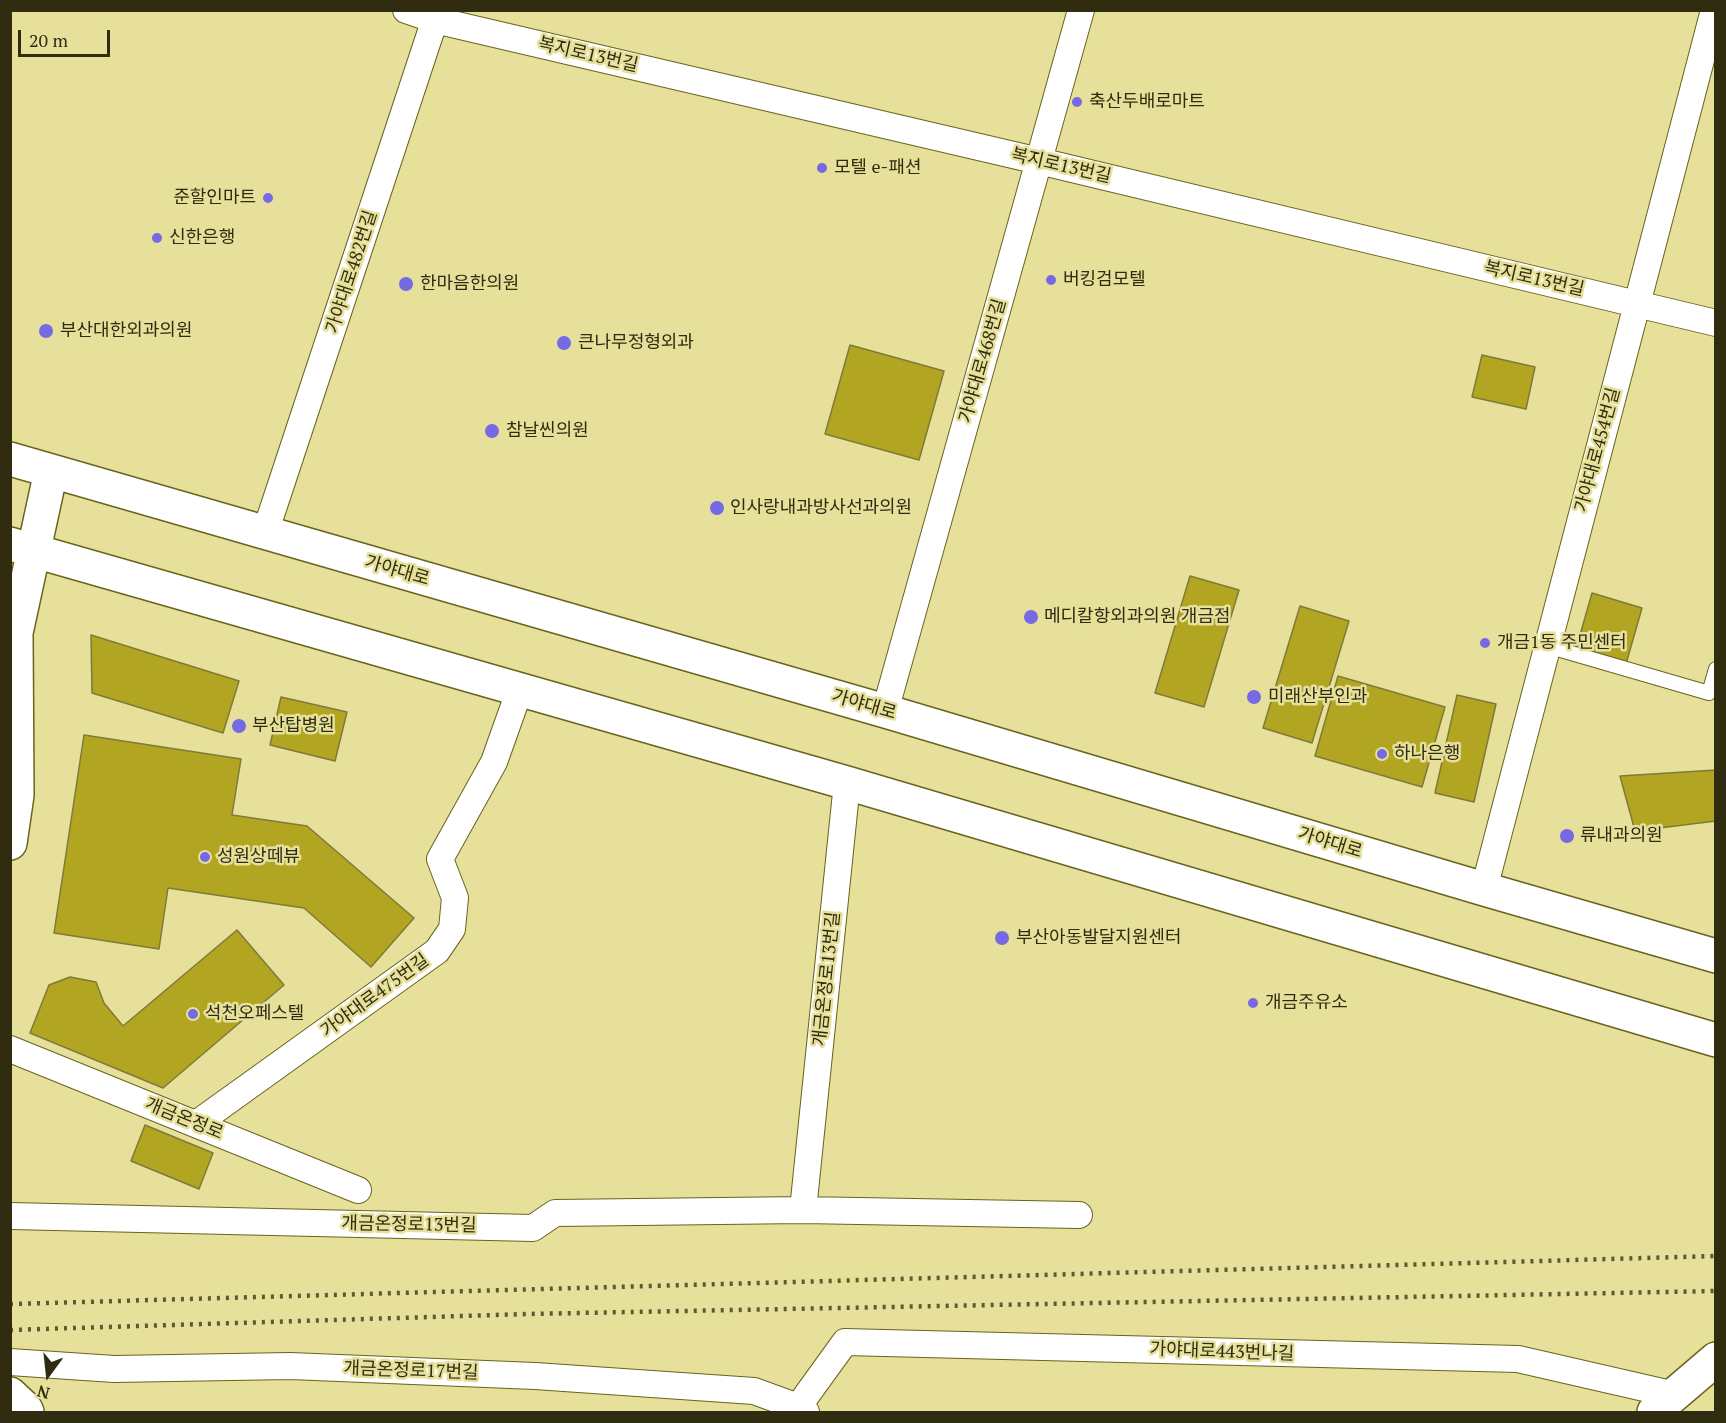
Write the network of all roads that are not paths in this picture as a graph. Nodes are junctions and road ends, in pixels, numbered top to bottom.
1 (406, 10) edge
2 (1081, 10) edge
3 (1714, 10) edge
4 (437, 15) edge
5 (1039, 161) junction
6 (1637, 304) junction
7 (1716, 322) edge
8 (10, 459) edge
9 (51, 471) junction
10 (265, 533) junction
11 (22, 547) edge
12 (1547, 646) junction
13 (12, 647) edge
14 (1716, 669) edge
15 (520, 689) junction
16 (885, 711) junction
17 (847, 783) junction
18 (10, 843) edge
19 (1484, 889) junction
20 (1716, 956) edge
21 (1716, 1040) edge
22 (10, 1049) edge
23 (196, 1124) junction
24 (358, 1190) dead end
25 (803, 1210) junction
26 (1079, 1215) dead end
27 (10, 1216) edge
28 (10, 1362) edge
29 (1711, 1366) edge
30 (10, 1394) edge
31 (1664, 1404) edge
32 (802, 1410) edge
33 (27, 1413) edge

1 - 4 street, 복지로13번길
2 - 5 street, 가야대로468번길
3 - 6 street, 가야대로454번길
4 - 5 street, 복지로13번길
4 - 10 street, 가야대로482번길
5 - 6 street, 복지로13번길
5 - 16 street, 가야대로468번길
6 - 7 street, 복지로13번길
6 - 12 street, 가야대로454번길
8 - 9 main road, 가야대로
9 - 10 main road, 가야대로
9 - 11 main road
10 - 16 main road, 가야대로
11 - 13 main road
11 - 15 main road
12 - 14 lane
12 - 19 street, 가야대로454번길
13 - 18 main road
15 - 17 main road
15 - 23 street, 가야대로475번길
16 - 19 main road, 가야대로
17 - 21 main road
17 - 25 street, 개금온정로13번길
19 - 20 main road, 가야대로
22 - 23 street, 개금온정로
23 - 24 street, 개금온정로
25 - 26 street, 개금온정로13번길
25 - 27 street, 개금온정로13번길
28 - 32 street, 개금온정로17번길
29 - 31 main road
30 - 33 main road
31 - 32 street, 가야대로443번나길

